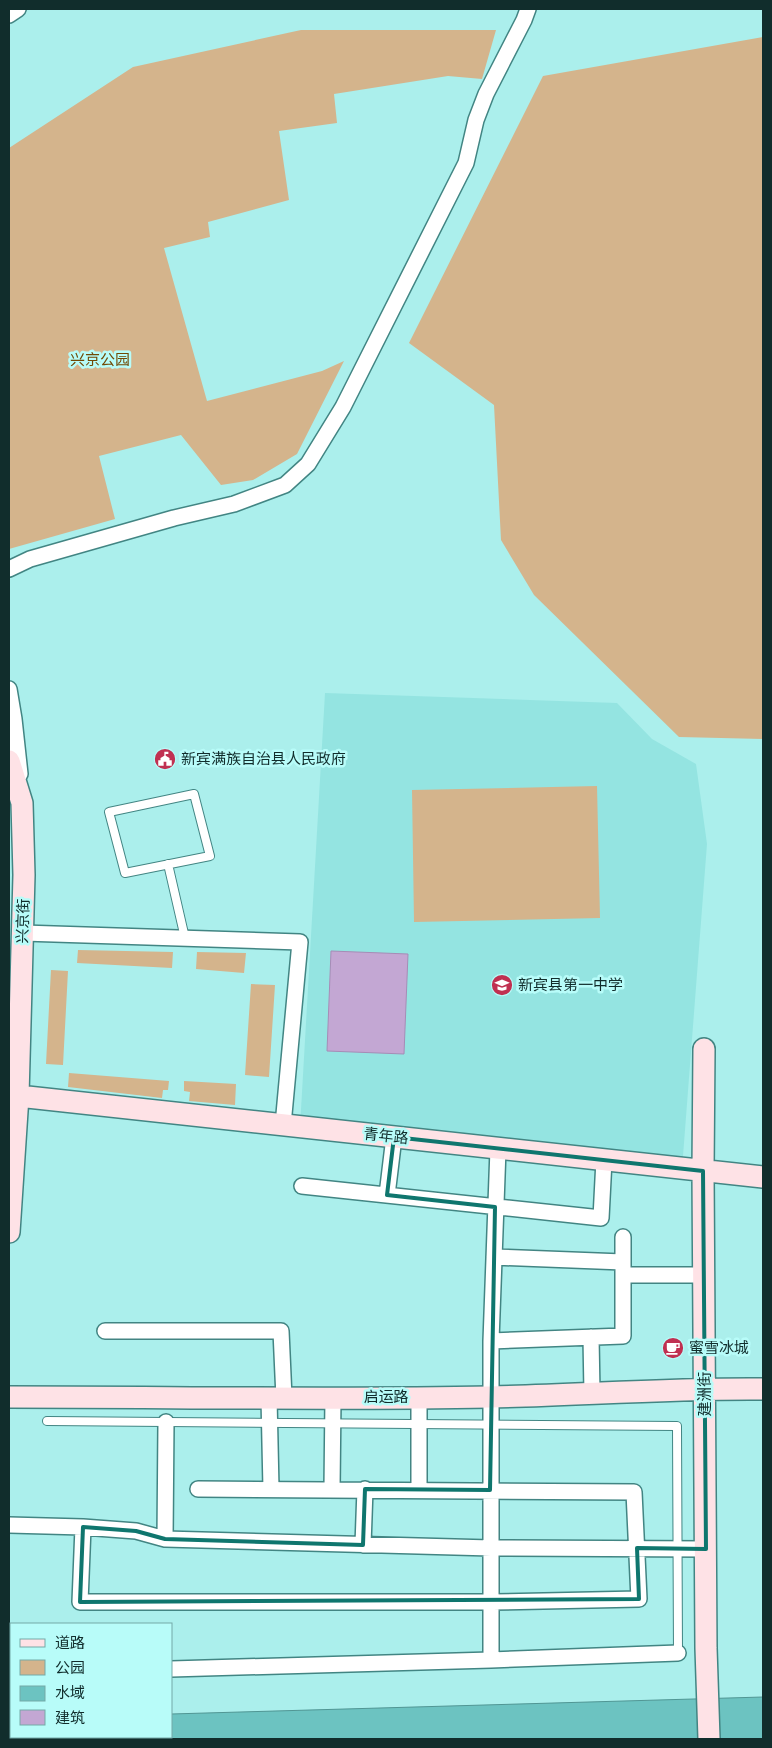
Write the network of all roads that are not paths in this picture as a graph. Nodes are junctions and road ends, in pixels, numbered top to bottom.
1 (18, 9) edge
2 (528, 9) edge
3 (9, 15) edge
4 (9, 570) edge
5 (9, 689) edge
6 (9, 761) edge
7 (22, 803) junction
8 (168, 864) junction
9 (23, 933) junction
10 (185, 938) junction
11 (704, 1049) dead end
12 (13, 1095) edge
13 (283, 1125) junction
14 (394, 1137) junction
15 (498, 1149) junction
16 (604, 1160) junction
17 (703, 1171) junction
18 (763, 1177) edge
19 (302, 1186) dead end
20 (387, 1195) junction
21 (496, 1207) junction
22 (9, 1232) edge
23 (623, 1237) dead end
24 (494, 1257) junction
25 (623, 1268) junction
26 (704, 1276) junction
27 (104, 1331) dead end
28 (591, 1337) junction
29 (491, 1341) junction
30 (704, 1388) junction
31 (763, 1389) edge
32 (592, 1393) junction
33 (9, 1397) edge
34 (333, 1397) junction
35 (419, 1397) junction
36 (490, 1397) junction
37 (276, 1398) junction
38 (47, 1421) dead end
39 (166, 1422) junction
40 (270, 1422) junction
41 (332, 1423) junction
42 (420, 1423) junction
43 (490, 1424) junction
44 (198, 1489) dead end
45 (272, 1489) junction
46 (332, 1489) junction
47 (365, 1489) junction
48 (420, 1490) junction
49 (490, 1490) junction
50 (9, 1525) edge
51 (83, 1527) junction
52 (164, 1539) junction
53 (363, 1545) junction
54 (491, 1548) junction
55 (637, 1548) junction
56 (706, 1548) junction
57 (678, 1549) junction
58 (492, 1602) junction
59 (678, 1653) joint
60 (491, 1660) junction
61 (172, 1669) edge
62 (709, 1739) edge

1 - 3 street
2 - 4 street
5 - 7 street
6 - 7 street, 兴京街
7 - 9 street, 兴京街
8 - 8 lane
8 - 10 lane
9 - 10 street
9 - 12 street, 兴京街
10 - 13 street
11 - 17 street, 建洲街
12 - 13 street, 青年路
12 - 22 street, 兴京街
13 - 14 street, 青年路
14 - 15 street, 青年路
14 - 20 street
15 - 16 street, 青年路
15 - 21 street
16 - 17 street, 青年路
16 - 21 street
17 - 18 street, 青年路
17 - 26 street, 建洲街
19 - 20 street
20 - 21 street
21 - 24 street
23 - 25 street
24 - 25 street
24 - 29 street
25 - 26 street
25 - 28 street
26 - 30 street, 建洲街
27 - 37 street
28 - 29 street
28 - 32 street
29 - 36 street
30 - 31 street, 启运路
30 - 32 street, 启运路
30 - 56 street, 建洲街
32 - 36 street, 启运路
33 - 37 street, 启运路
34 - 35 street, 启运路
34 - 37 street, 启运路
34 - 41 street
35 - 36 street, 启运路
35 - 42 street
36 - 43 street
37 - 40 street
38 - 39 lane
39 - 40 lane
39 - 52 street
40 - 41 lane
40 - 45 street
41 - 42 lane
41 - 46 street
42 - 43 lane
42 - 48 street
43 - 49 street
43 - 57 lane
44 - 45 street
45 - 46 street
46 - 47 street
47 - 48 street
47 - 53 street
48 - 49 street
49 - 54 street
49 - 55 street
50 - 51 street
51 - 52 street
51 - 58 street
52 - 53 street
53 - 54 street
54 - 55 street
54 - 58 street
55 - 57 street
55 - 58 street
56 - 57 street
56 - 62 street, 建洲街
57 - 59 lane
58 - 60 street
59 - 60 street
60 - 61 street

